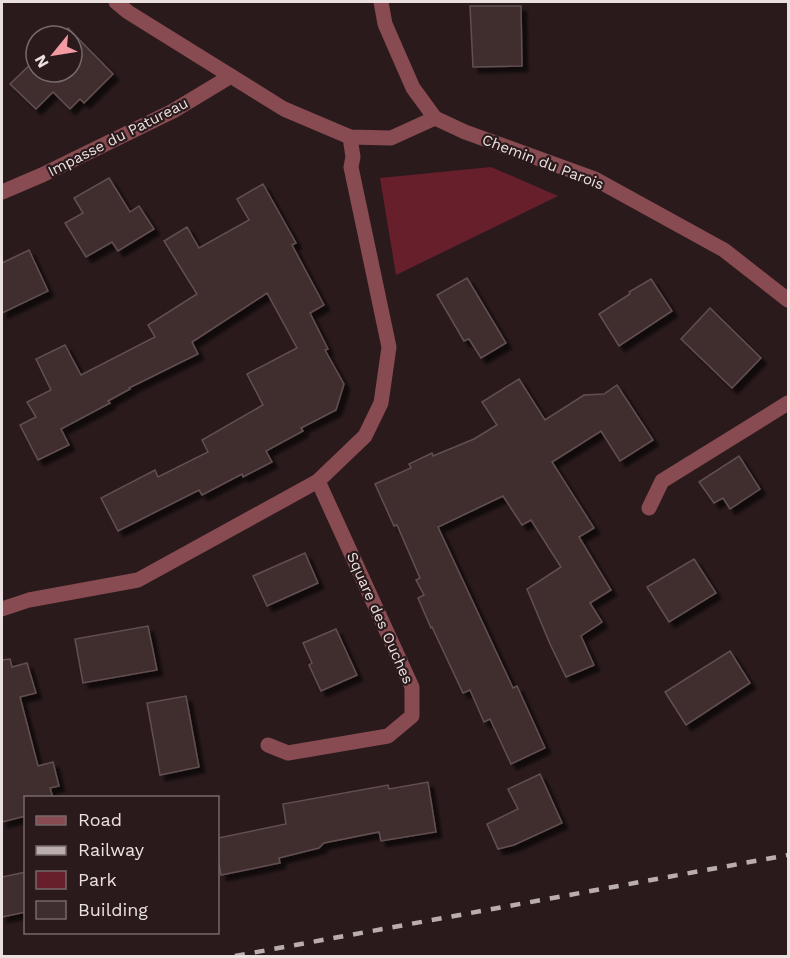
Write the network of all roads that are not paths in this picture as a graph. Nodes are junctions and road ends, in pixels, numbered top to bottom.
1 (116, 2) edge
2 (381, 2) edge
3 (231, 76) junction
4 (435, 118) junction
5 (350, 137) junction
6 (2, 192) edge
7 (789, 300) edge
8 (789, 403) edge
9 (318, 481) junction
10 (649, 508) dead end
11 (2, 609) edge
12 (268, 745) dead end

1 - 3 street
2 - 4 street, Chemin du Parois
3 - 5 street
3 - 6 street, Impasse du Patureau
4 - 5 street
4 - 7 street, Chemin du Parois
5 - 9 street
8 - 10 street
9 - 11 street
9 - 12 street, Square des Ouches

